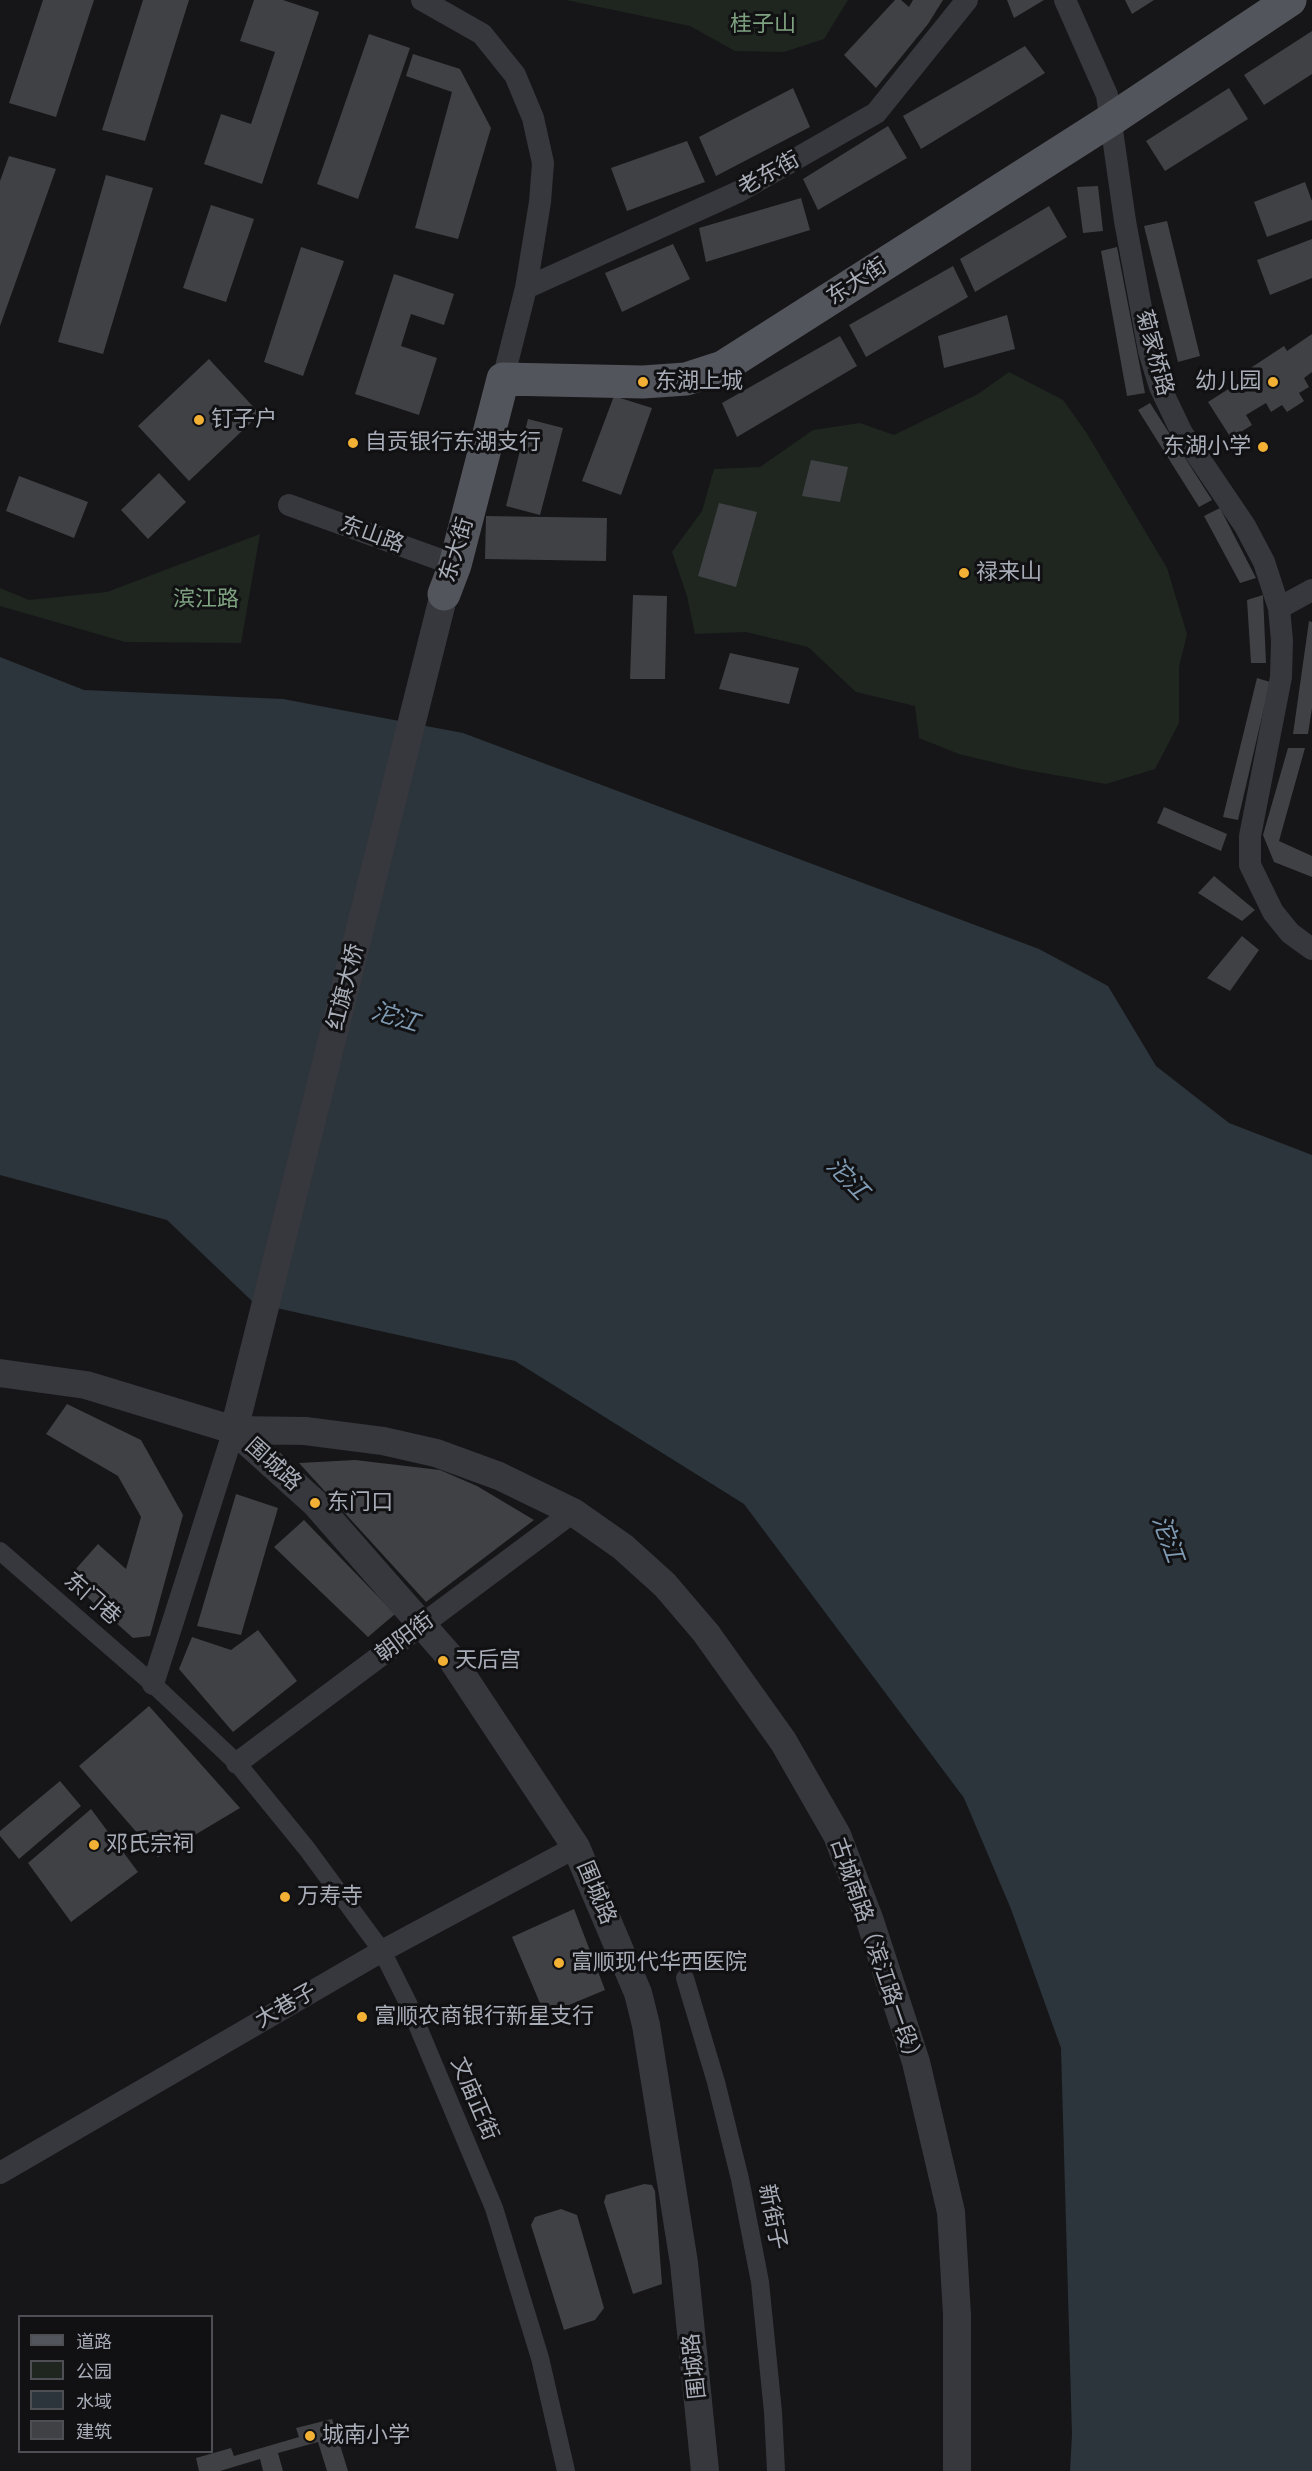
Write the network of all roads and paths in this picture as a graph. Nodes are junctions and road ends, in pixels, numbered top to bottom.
1 (422, 0) edge
2 (967, 0) edge
3 (1065, 0) edge
4 (1251, 0) edge
5 (1290, 0) edge
6 (1109, 107) junction
7 (526, 288) junction
8 (506, 368) junction
9 (289, 506) dead end
10 (447, 573) junction
11 (1312, 590) edge
12 (1279, 608) junction
13 (1312, 949) edge
14 (0, 1373) edge
15 (234, 1430) junction
16 (573, 1512) junction
17 (0, 1551) edge
18 (423, 1625) junction
19 (153, 1684) junction
20 (237, 1764) junction
21 (576, 1846) junction
22 (382, 1951) junction
23 (685, 1978) dead end
24 (0, 2173) edge
25 (566, 2471) edge
26 (705, 2471) edge
27 (776, 2471) edge
28 (957, 2471) edge

1 - 7 street
2 - 7 street, 老东街
3 - 6 street, 菊家桥路
4 - 6 main road, 东大街
5 - 6 main road, 东大街
6 - 8 main road, 东大街
6 - 12 street, 菊家桥路
7 - 8 street
8 - 10 main road, 东大街
9 - 10 street, 东山路
10 - 15 street, 红旗大桥
11 - 12 street
12 - 13 street, 菊家桥路
14 - 15 street, 古城南路（滨江路一段）
15 - 16 street, 古城南路（滨江路一段）
15 - 18 street, 围城路
15 - 19 street
16 - 18 street, 朝阳街
16 - 28 street, 古城南路（滨江路一段）
17 - 19 street, 东门巷
18 - 20 street, 朝阳街
18 - 21 street, 围城路
19 - 20 street, 文庙正街
20 - 22 street, 文庙正街
21 - 22 street, 大巷子
21 - 26 street, 围城路
22 - 24 street, 大巷子
22 - 25 street, 文庙正街
23 - 27 street, 新街子

